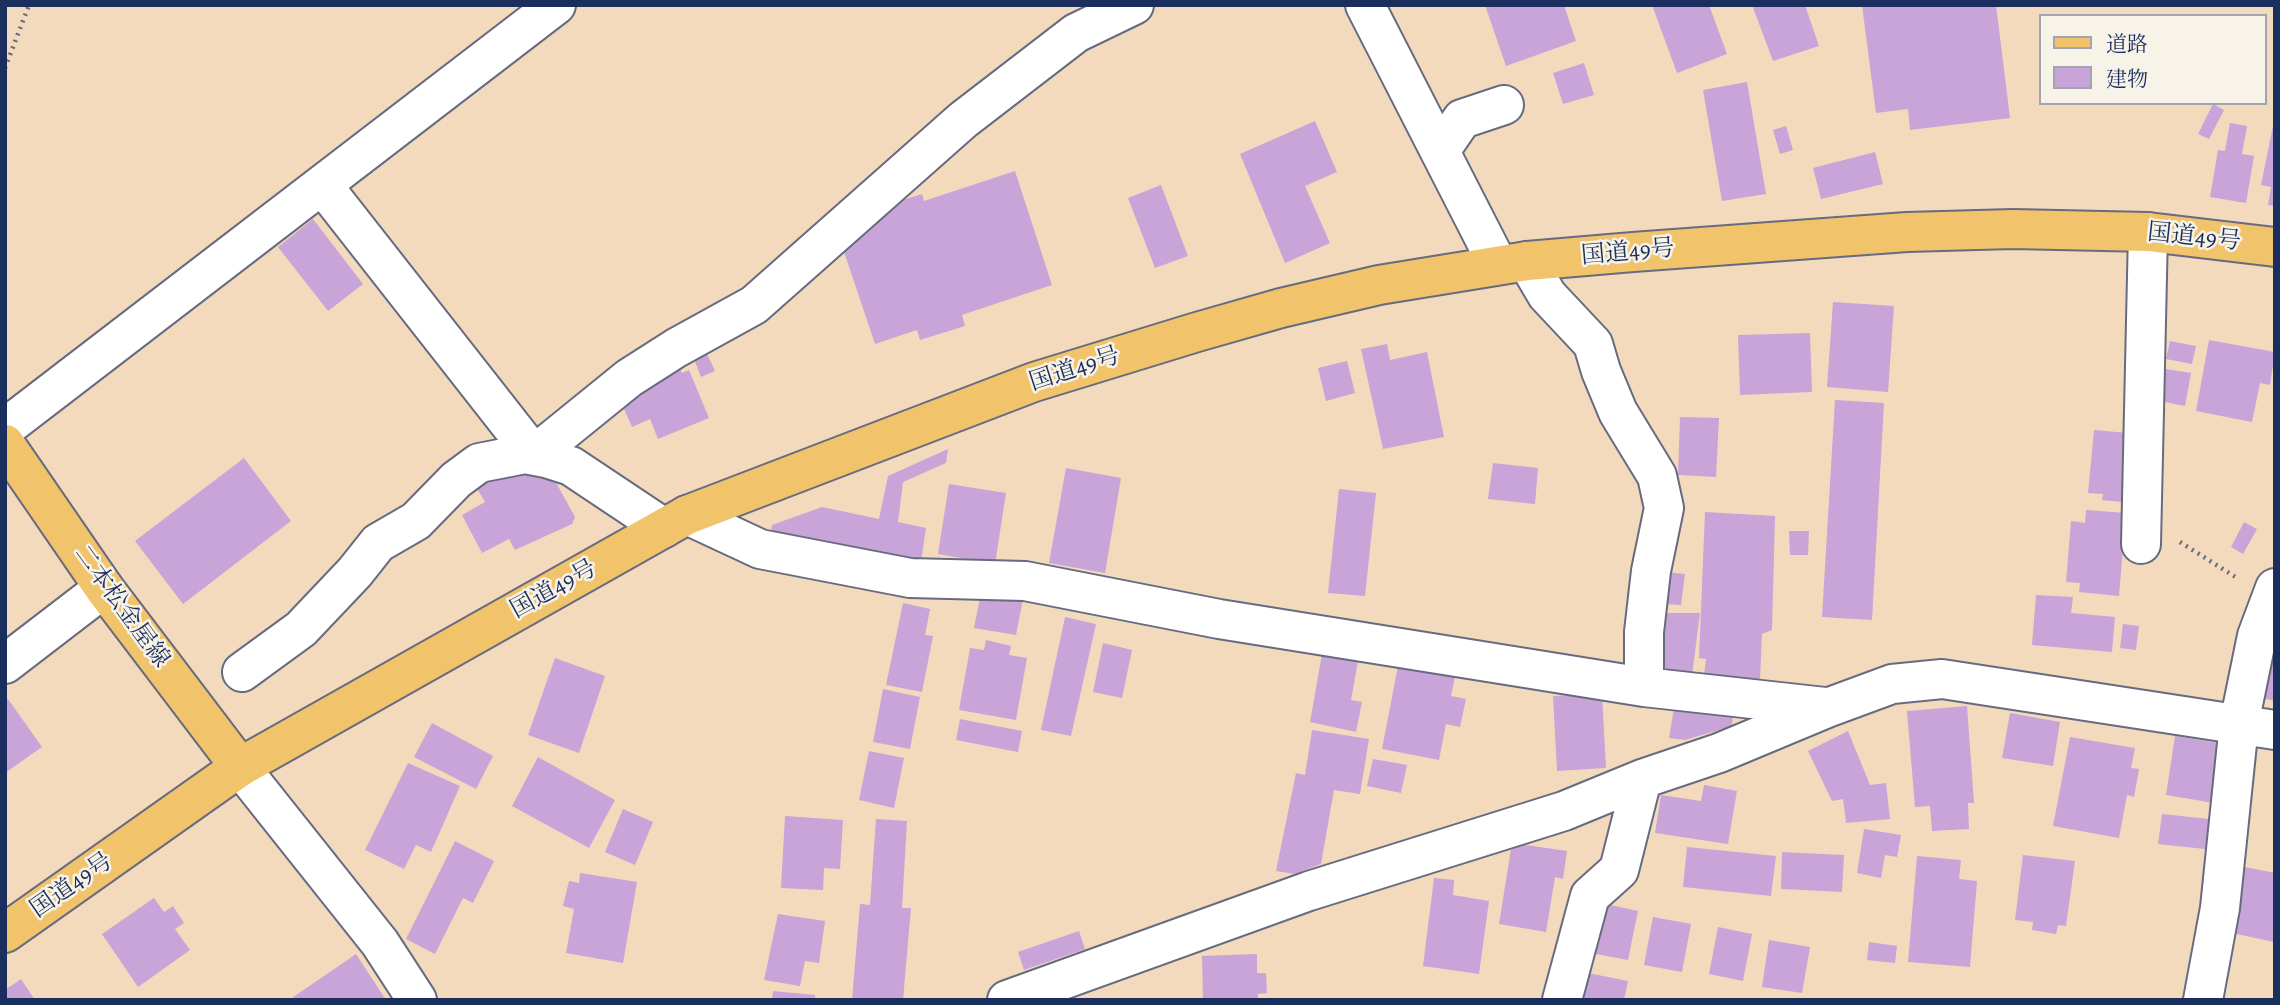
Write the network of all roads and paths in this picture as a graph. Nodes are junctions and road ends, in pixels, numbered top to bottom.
1 (29, 5) edge
2 (556, 5) edge
3 (1134, 5) edge
4 (1365, 5) edge
5 (5, 68) edge
6 (1504, 105) dead end
7 (1440, 151) junction
8 (323, 186) junction
9 (2148, 232) junction
10 (2275, 247) edge
11 (1512, 263) junction
12 (5, 428) edge
13 (5, 444) edge
14 (534, 455) junction
15 (676, 522) junction
16 (2142, 531) joint
17 (104, 588) junction
18 (2273, 594) edge
19 (5, 664) edge
20 (242, 672) dead end
21 (1644, 687) junction
22 (1827, 708) junction
23 (2257, 727) edge
24 (240, 767) junction
25 (1642, 779) junction
26 (5, 933) edge
27 (417, 1000) edge
28 (1007, 1000) edge
29 (1562, 1000) edge
30 (2203, 1000) edge

1 - 5 path
2 - 8 street
3 - 14 street
4 - 7 street
6 - 7 street
7 - 11 street
8 - 12 street
8 - 14 street
9 - 10 main road, 国道49号
9 - 11 main road, 国道49号
9 - 16 street
11 - 15 main road, 国道49号
11 - 21 street
13 - 17 main road, 二本松金屋線
14 - 15 street
14 - 20 street
15 - 21 street
15 - 24 main road, 国道49号
16 - 18 path
17 - 19 street
17 - 24 main road, 二本松金屋線
18 - 23 street
21 - 22 street
22 - 23 street
22 - 25 street
23 - 30 street
24 - 26 main road, 国道49号
24 - 27 street
25 - 28 street
25 - 29 street

